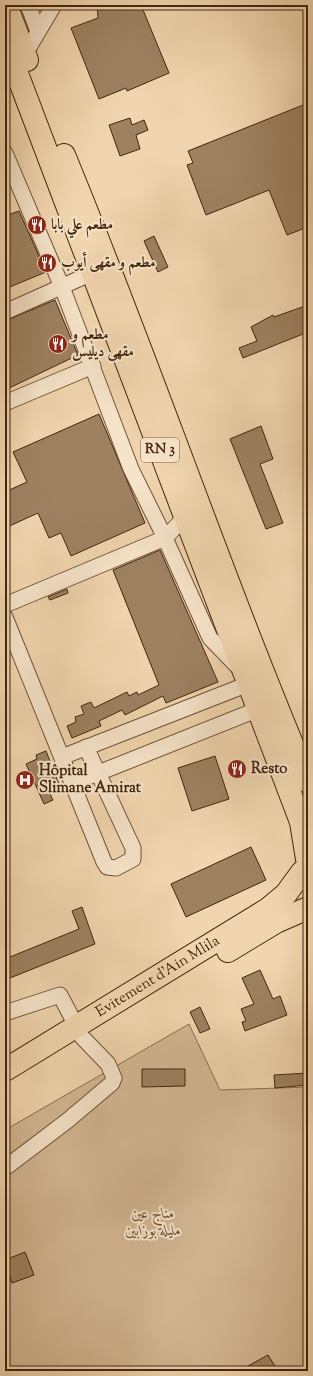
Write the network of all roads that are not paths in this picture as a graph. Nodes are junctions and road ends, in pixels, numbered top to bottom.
1 (6, 5) edge
2 (28, 5) edge
3 (54, 5) edge
4 (38, 30) junction
5 (12, 55) edge
6 (5, 153) edge
7 (102, 269) junction
8 (62, 287) junction
9 (5, 312) edge
10 (93, 366) junction
11 (5, 402) edge
12 (186, 516) junction
13 (165, 538) junction
14 (5, 605) edge
15 (5, 617) edge
16 (253, 679) junction
17 (259, 708) junction
18 (86, 747) junction
19 (62, 757) junction
20 (98, 773) junction
21 (308, 782) edge
22 (73, 783) junction
23 (306, 863) edge
24 (308, 894) edge
25 (308, 908) edge
26 (276, 922) junction
27 (308, 925) edge
28 (5, 1013) edge
29 (79, 1032) junction
30 (5, 1070) edge
31 (5, 1083) edge
32 (5, 1168) edge

1 - 5 highway, RN 3
2 - 4 street
3 - 4 street
4 - 5 street
5 - 7 highway, RN 3
6 - 8 street
7 - 8 street
7 - 12 highway, RN 3
7 - 16 highway, RN 3
8 - 9 street
8 - 10 street
10 - 11 street
10 - 13 street
12 - 13 street
12 - 16 highway, RN 3
13 - 14 street
13 - 16 street
15 - 19 street
16 - 17 highway, RN 3
16 - 18 street
16 - 21 highway, RN 3
17 - 20 street
17 - 23 highway, RN 3
18 - 19 street
18 - 20 street
19 - 22 street
20 - 22 street
20 - 22 street
23 - 24 highway
23 - 29 highway, Evitement d'Ain Mlila
25 - 26 highway, Evitement d'Ain Mlila
26 - 27 highway
26 - 29 highway, Evitement d'Ain Mlila
28 - 29 street
29 - 30 highway, Evitement d'Ain Mlila
29 - 31 highway, Evitement d'Ain Mlila
29 - 32 street

